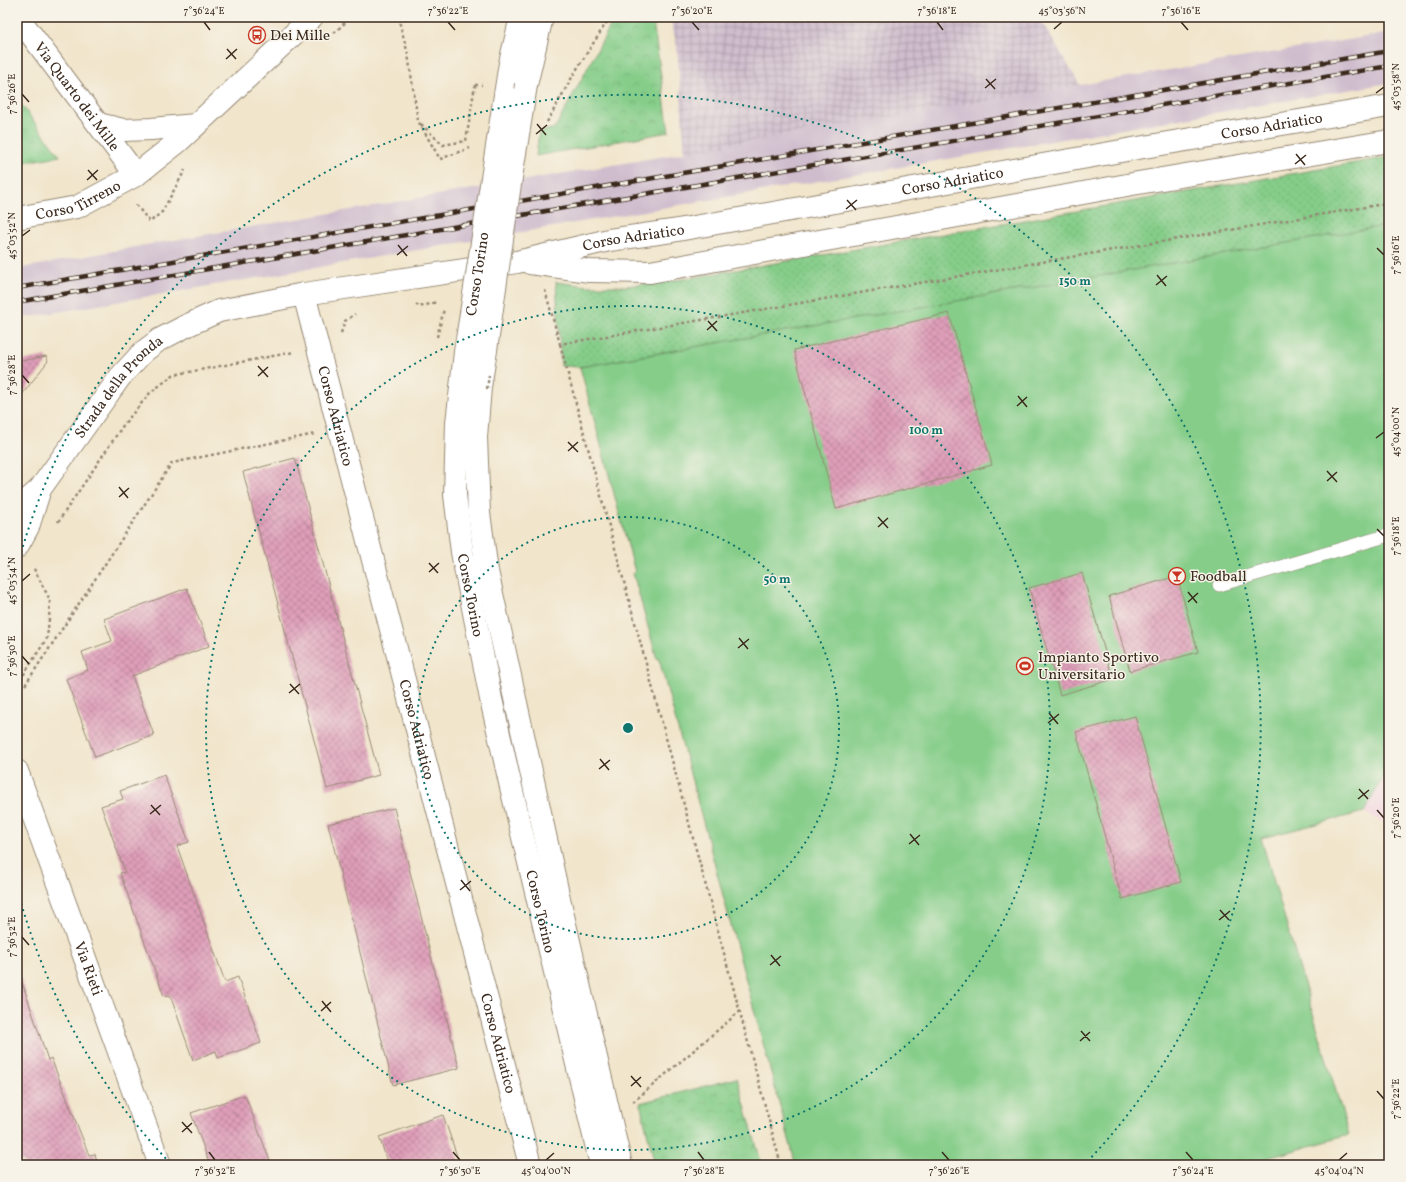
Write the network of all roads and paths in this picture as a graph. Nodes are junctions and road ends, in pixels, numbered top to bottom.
1 (18, 17) edge
2 (312, 17) edge
3 (398, 17) edge
4 (521, 17) edge
5 (542, 17) edge
6 (475, 85) dead end
7 (1389, 106) edge
8 (98, 124) junction
9 (196, 125) junction
10 (1389, 141) edge
11 (1138, 148) junction
12 (127, 180) junction
13 (1138, 183) junction
14 (1389, 203) edge
15 (162, 212) dead end
16 (17, 218) edge
17 (517, 262) junction
18 (538, 288) dead end
19 (304, 294) junction
20 (414, 300) dead end
21 (439, 301) dead end
22 (444, 307) dead end
23 (219, 311) joint
24 (357, 313) dead end
25 (437, 337) dead end
26 (339, 339) dead end
27 (560, 344) junction
28 (475, 351) junction
29 (296, 359) dead end
30 (339, 429) junction
31 (40, 489) junction
32 (17, 509) edge
33 (58, 523) dead end
34 (1389, 535) edge
35 (17, 547) edge
36 (31, 563) dead end
37 (1218, 586) dead end
38 (17, 685) edge
39 (25, 685) dead end
40 (17, 771) edge
41 (739, 1012) junction
42 (628, 1107) dead end
43 (160, 1165) edge
44 (530, 1165) edge
45 (601, 1165) edge
46 (621, 1165) edge
47 (781, 1165) edge

1 - 8 street, Via Quarto dei Mille
2 - 9 street
3 - 6 path
4 - 28 street, Corso Torino, bridge
5 - 28 street, Corso Torino, bridge
7 - 11 street, Corso Adriatico
8 - 9 street
8 - 12 street, Via Quarto dei Mille
9 - 12 street
10 - 13 street, Corso Adriatico
11 - 13 street
11 - 17 street, Corso Adriatico
12 - 15 path
12 - 16 street, Corso Tirreno
13 - 17 street, Corso Adriatico
14 - 27 path
17 - 19 street, Corso Adriatico
18 - 27 path
19 - 23 street, Corso Adriatico
19 - 30 street, Corso Adriatico
20 - 21 path
22 - 25 path
23 - 31 street, Strada della Pronda
24 - 26 path
27 - 41 path
28 - 45 street, Corso Torino
28 - 46 street, Corso Torino
29 - 33 path
30 - 39 path
30 - 44 street, Corso Adriatico
31 - 32 street, Strada della Pronda
31 - 35 street, Strada della Pronda
34 - 37 lane
36 - 38 path
40 - 43 street, Via Rieti
41 - 42 path
41 - 47 path

